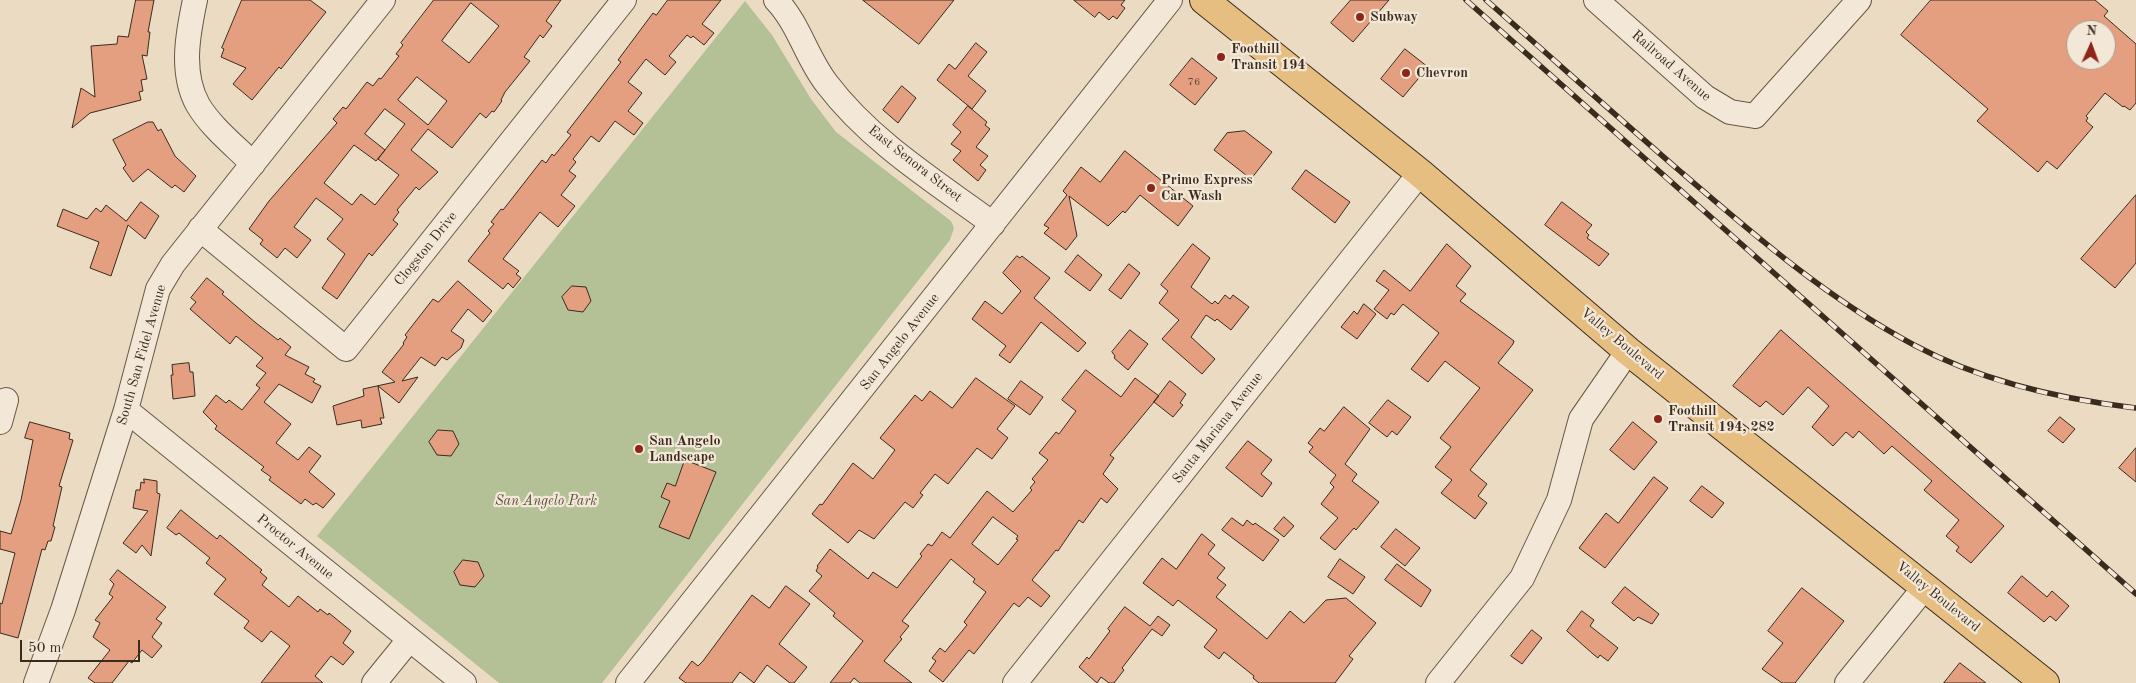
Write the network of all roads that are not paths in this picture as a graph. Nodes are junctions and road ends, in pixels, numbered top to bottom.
1 (195, 0) edge
2 (383, 0) edge
3 (624, 0) edge
4 (776, 0) edge
5 (1170, 0) edge
6 (1204, 0) edge
7 (1596, 0) edge
8 (1859, 0) edge
9 (253, 164) junction
10 (1420, 173) junction
11 (993, 224) junction
12 (200, 229) junction
13 (1628, 351) junction
14 (126, 410) junction
15 (1925, 587) junction
16 (409, 640) junction
17 (36, 683) edge
18 (374, 683) edge
19 (464, 683) edge
20 (628, 683) edge
21 (1015, 683) edge
22 (1438, 683) edge
23 (1847, 683) edge
24 (2045, 683) edge

1 - 9 street
2 - 9 street, South San Fidel Avenue
3 - 12 street, Clogston Drive
4 - 11 street, East Senora Street
5 - 11 street, San Angelo Avenue
6 - 10 main road, Valley Boulevard
7 - 8 street, Railroad Avenue
9 - 12 street, South San Fidel Avenue
10 - 13 main road, Valley Boulevard
10 - 21 street, Santa Mariana Avenue
11 - 20 street, San Angelo Avenue
12 - 14 street, South San Fidel Avenue
13 - 15 main road, Valley Boulevard
13 - 22 street
14 - 16 street, Proctor Avenue
14 - 17 street, South San Fidel Avenue
15 - 23 street
15 - 24 main road, Valley Boulevard
16 - 18 street
16 - 19 street, Proctor Avenue

